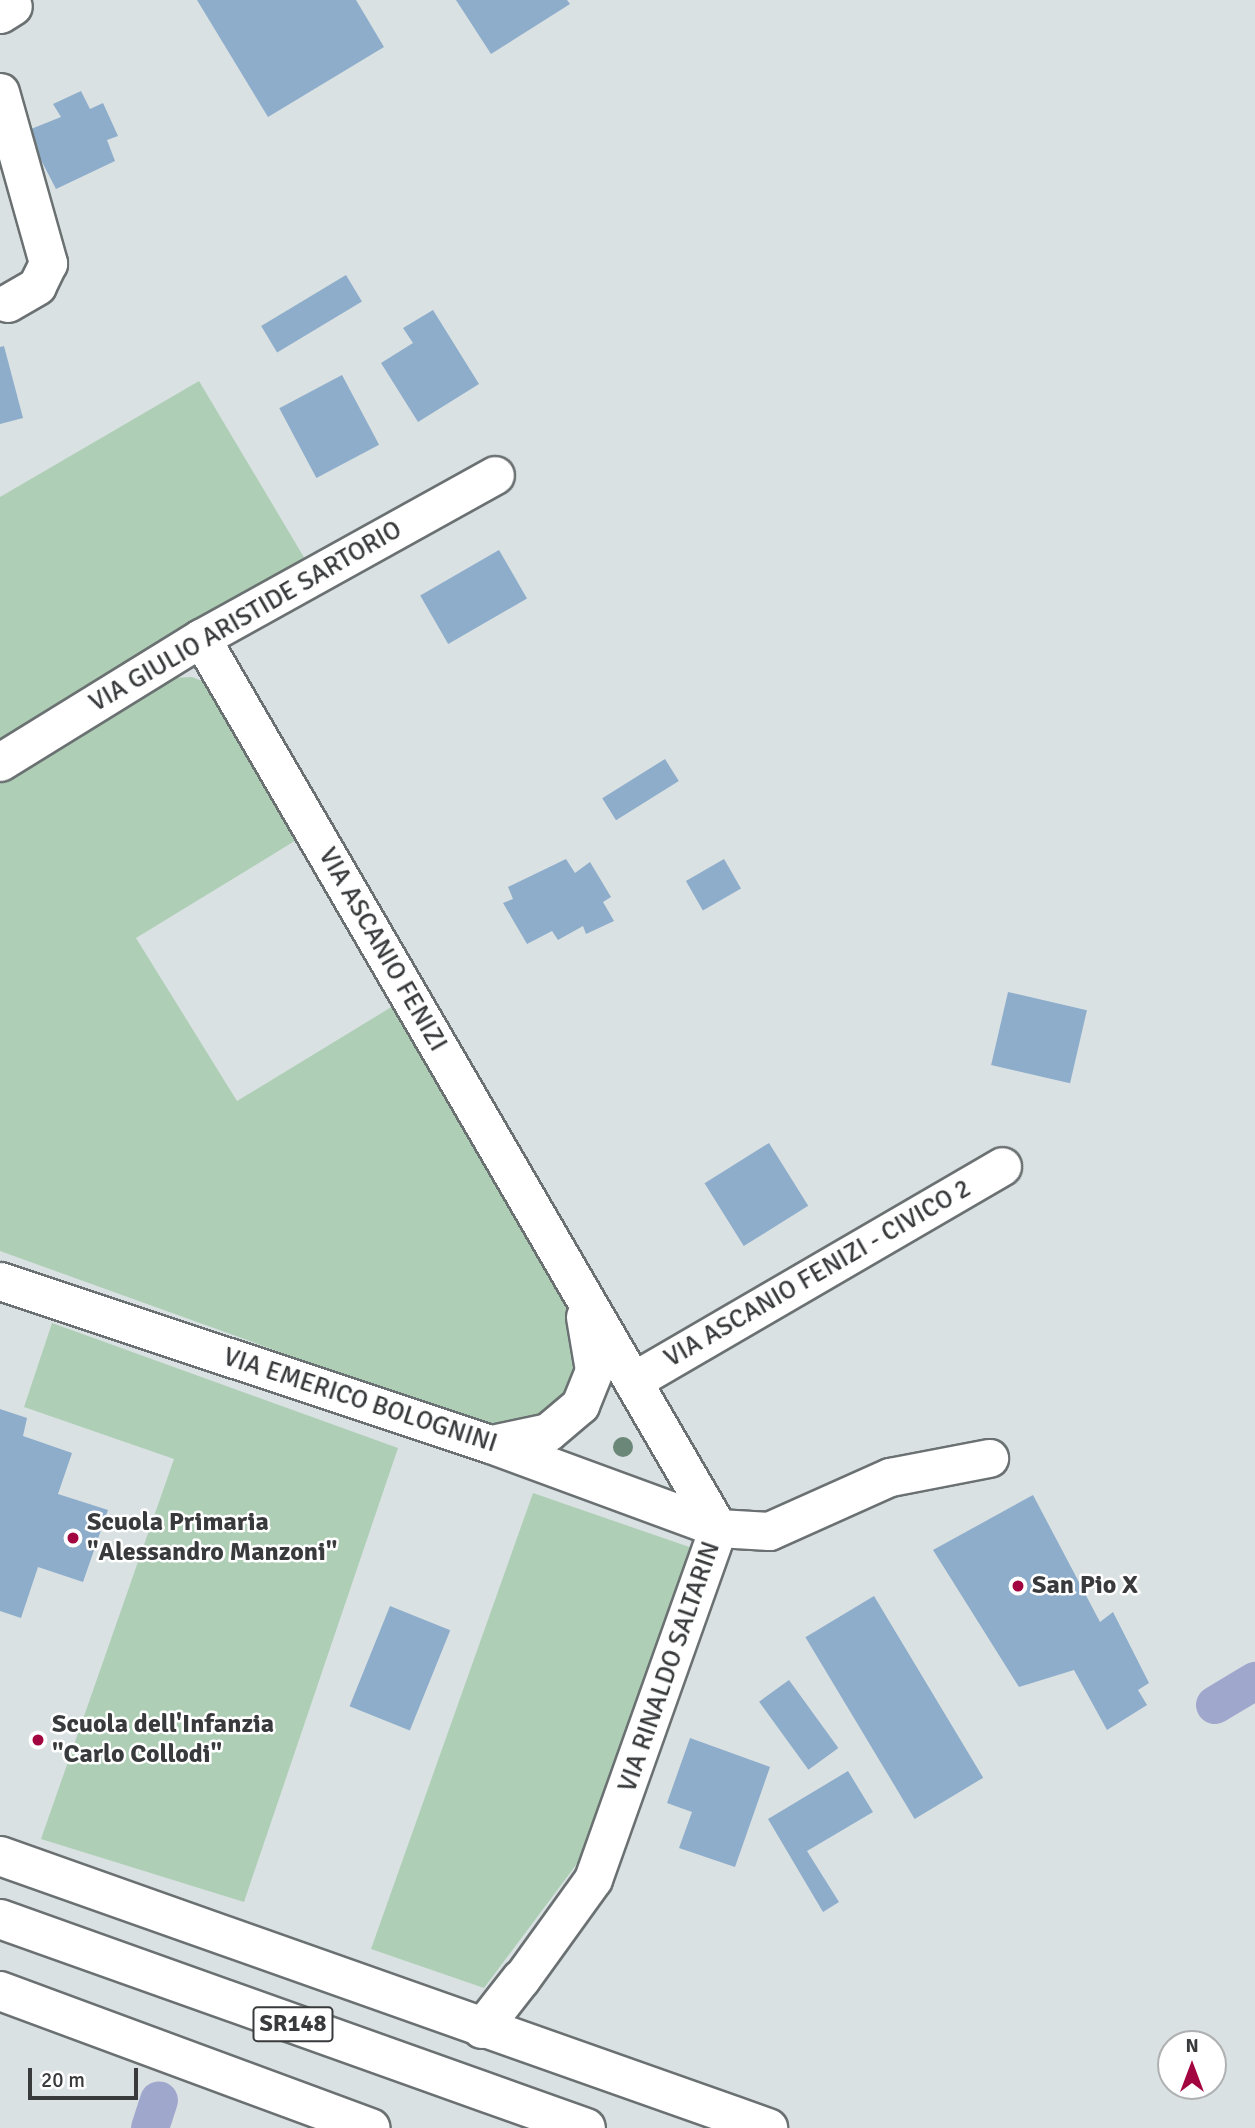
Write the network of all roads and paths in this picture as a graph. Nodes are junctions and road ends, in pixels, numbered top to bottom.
1 (0, 92) edge
2 (8, 303) dead end
3 (495, 475) dead end
4 (201, 638) junction
5 (0, 762) edge
6 (1002, 1167) dead end
7 (563, 1261) junction
8 (0, 1281) edge
9 (633, 1381) junction
10 (490, 1444) junction
11 (989, 1458) dead end
12 (718, 1528) junction
13 (0, 1856) edge
14 (0, 1919) edge
15 (521, 1979) joint
16 (0, 1991) edge
17 (482, 2029) junction
18 (370, 2128) edge
19 (586, 2128) edge
20 (768, 2128) edge

1 - 2 street
3 - 4 street, VIA GIULIO ARISTIDE SARTORIO
4 - 5 street, VIA GIULIO ARISTIDE SARTORIO
4 - 7 street, VIA ASCANIO FENIZI
6 - 9 street, VIA ASCANIO FENIZI - CIVICO 2
7 - 9 street, VIA ASCANIO FENIZI
7 - 10 street, VIA ASCANIO FENIZI
8 - 10 street, VIA EMERICO BOLOGNINI
9 - 12 street, VIA ASCANIO FENIZI
10 - 12 street, VIA EMERICO BOLOGNINI
11 - 12 street, VIA RINALDO SALTARIN
12 - 15 street, VIA RINALDO SALTARIN
13 - 17 main road
14 - 19 main road, SR148
15 - 17 main road
16 - 18 main road
17 - 20 main road

